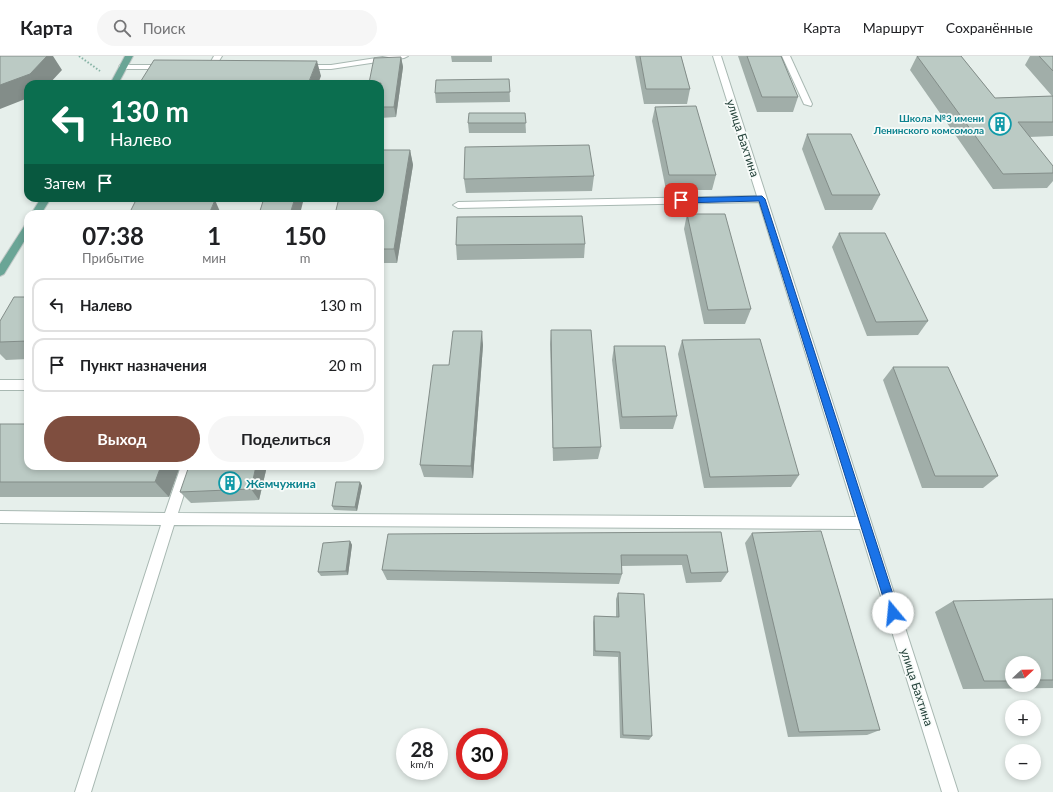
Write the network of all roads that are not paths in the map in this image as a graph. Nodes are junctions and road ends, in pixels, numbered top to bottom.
1 (129, 56) edge
2 (218, 56) edge
3 (404, 56) edge
4 (717, 56) edge
5 (786, 56) edge
6 (123, 67) junction
7 (174, 67) edge
8 (196, 67) edge
9 (294, 67) edge
10 (116, 80) edge
11 (808, 104) dead end
12 (762, 199) junction
13 (458, 205) dead end
14 (24, 233) edge
15 (0, 272) edge
16 (0, 385) edge
17 (24, 385) edge
18 (186, 470) edge
19 (0, 517) edge
20 (169, 519) junction
21 (865, 523) junction
22 (83, 792) edge
23 (950, 792) edge

1 - 6 main road
2 - 8 street
3 - 9 street
4 - 12 street, улица Бахтина
5 - 11 street
6 - 7 street
6 - 10 main road
12 - 13 street
12 - 21 street, улица Бахтина
14 - 15 main road
16 - 17 street
18 - 20 street
19 - 20 street
20 - 21 street
20 - 22 street
21 - 23 street, улица Бахтина

